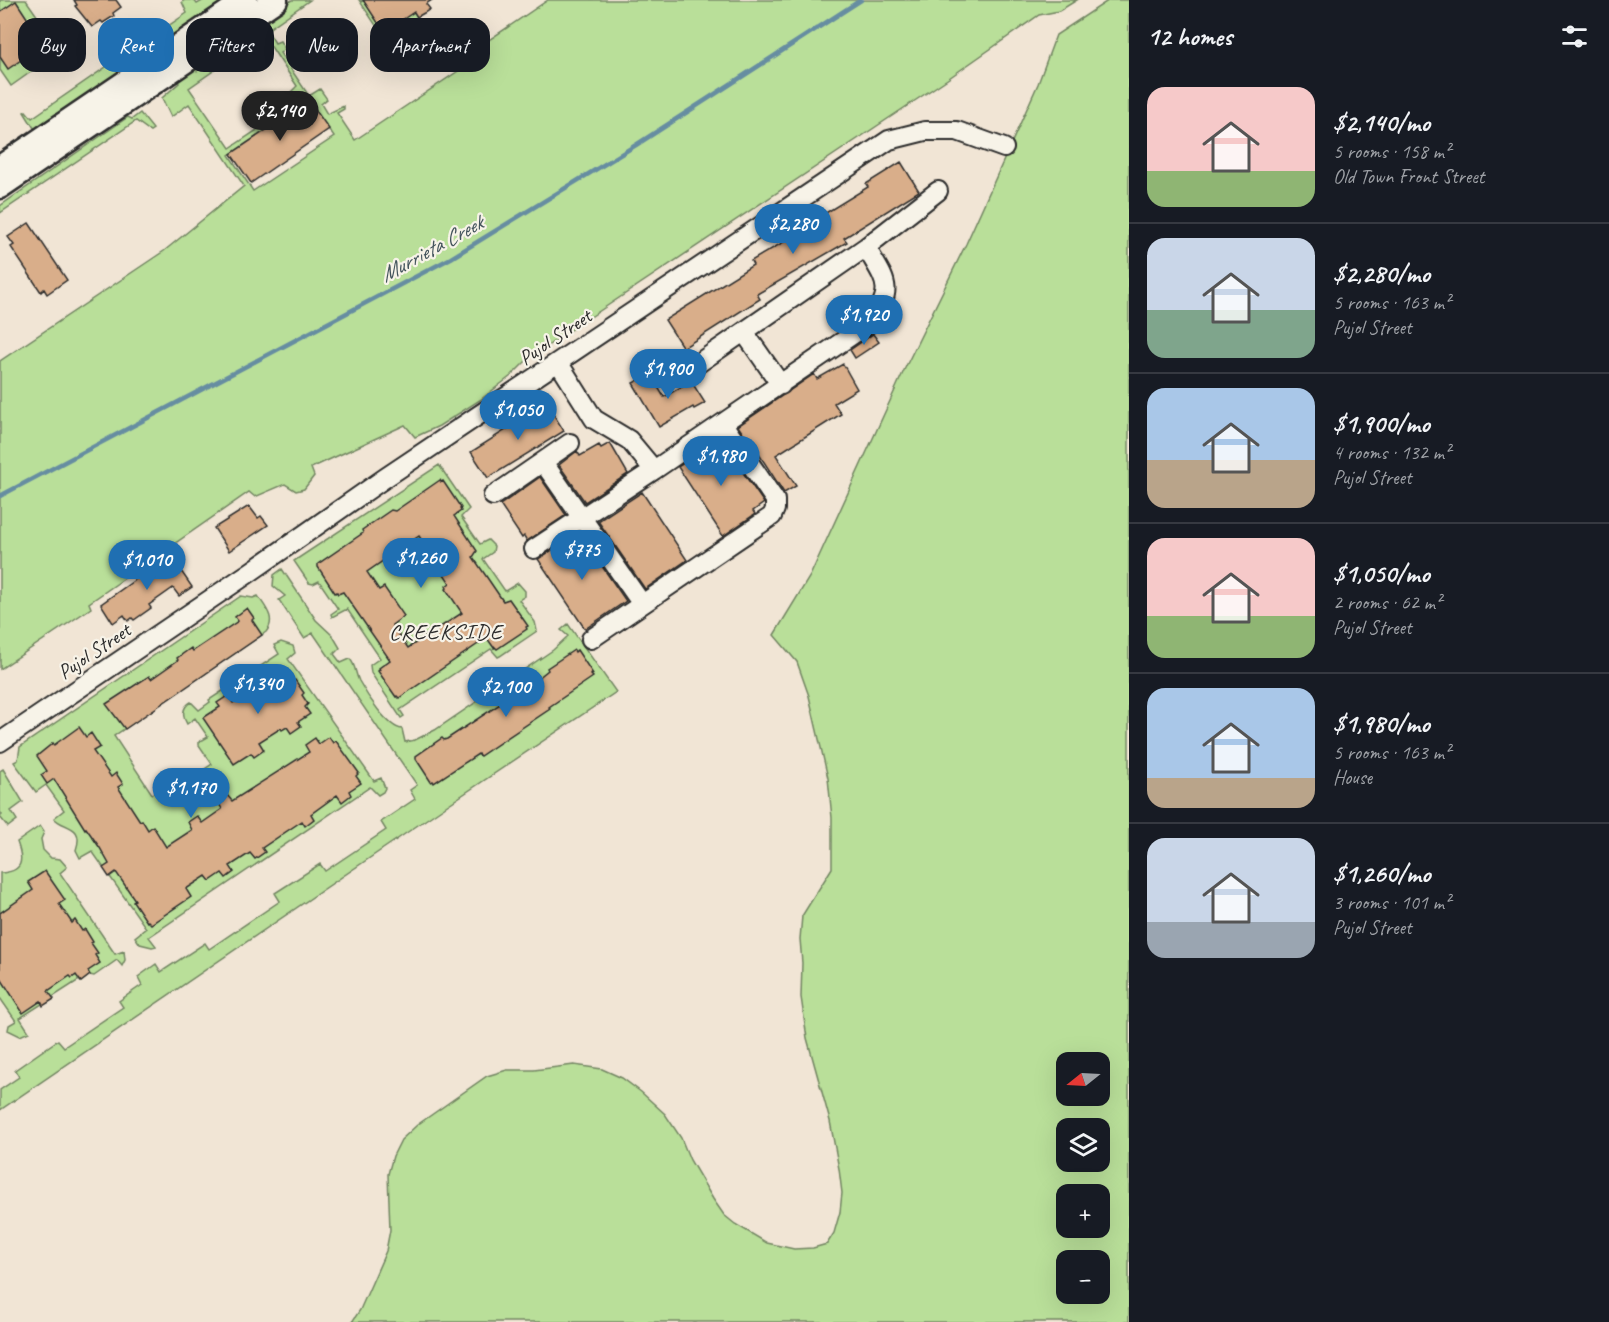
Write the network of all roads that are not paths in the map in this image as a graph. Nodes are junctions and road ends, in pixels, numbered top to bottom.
1 (246, 0) edge
2 (276, 0) edge
3 (1004, 148) dead end
4 (0, 167) edge
5 (0, 187) edge
6 (938, 191) dead end
7 (866, 247) junction
8 (744, 332) junction
9 (558, 362) junction
10 (693, 367) dead end
11 (781, 385) junction
12 (723, 424) junction
13 (570, 443) dead end
14 (543, 462) junction
15 (654, 470) junction
16 (494, 496) dead end
17 (582, 518) junction
18 (534, 549) dead end
19 (642, 604) junction
20 (591, 639) dead end
21 (0, 742) edge

1 - 4 main road
2 - 5 main road
3 - 9 street, Pujol Street
6 - 7 street
7 - 8 street
7 - 11 street
8 - 10 street
8 - 11 street
9 - 15 street
9 - 21 street, Pujol Street
11 - 12 street
12 - 15 street
12 - 19 street
13 - 14 street
14 - 16 street
14 - 17 street
15 - 17 street
17 - 18 street
17 - 19 street
19 - 20 street

